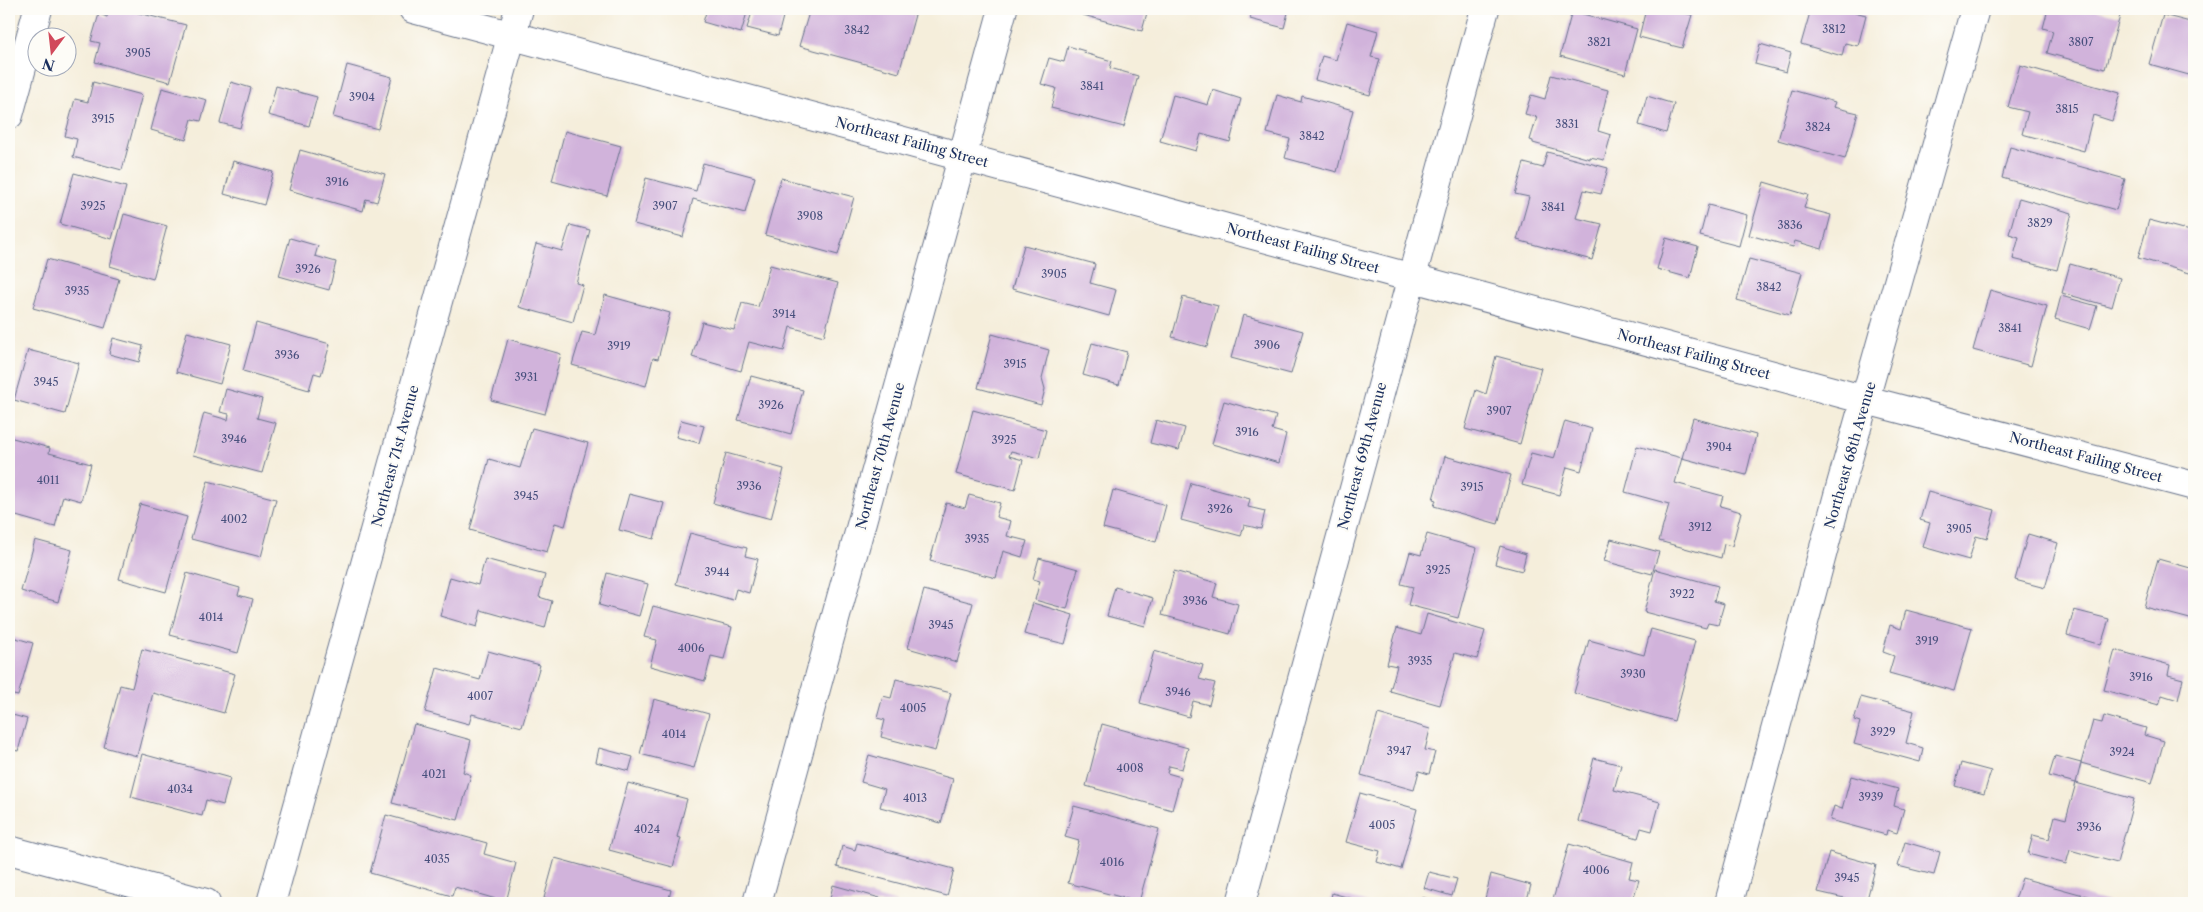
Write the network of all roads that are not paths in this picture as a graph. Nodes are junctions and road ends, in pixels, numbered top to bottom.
1 (38, 9) edge
2 (413, 9) edge
3 (519, 9) edge
4 (1003, 9) edge
5 (1485, 9) edge
6 (1975, 9) edge
7 (512, 35) junction
8 (9, 115) edge
9 (963, 156) junction
10 (1411, 278) junction
11 (1866, 400) junction
12 (2194, 486) edge
13 (9, 850) edge
14 (206, 903) edge
15 (271, 903) edge
16 (757, 903) edge
17 (1241, 903) edge
18 (1729, 903) edge

1 - 8 street
2 - 7 street, Northeast Failing Street
3 - 7 street, Northeast 71st Avenue
4 - 9 street, Northeast 70th Avenue
5 - 10 street, Northeast 69th Avenue
6 - 11 street, Northeast 68th Avenue
7 - 9 street, Northeast Failing Street
7 - 15 street, Northeast 71st Avenue
9 - 10 street, Northeast Failing Street
9 - 16 street, Northeast 70th Avenue
10 - 11 street, Northeast Failing Street
10 - 17 street, Northeast 69th Avenue
11 - 12 street, Northeast Failing Street
11 - 18 street, Northeast 68th Avenue
13 - 14 street

